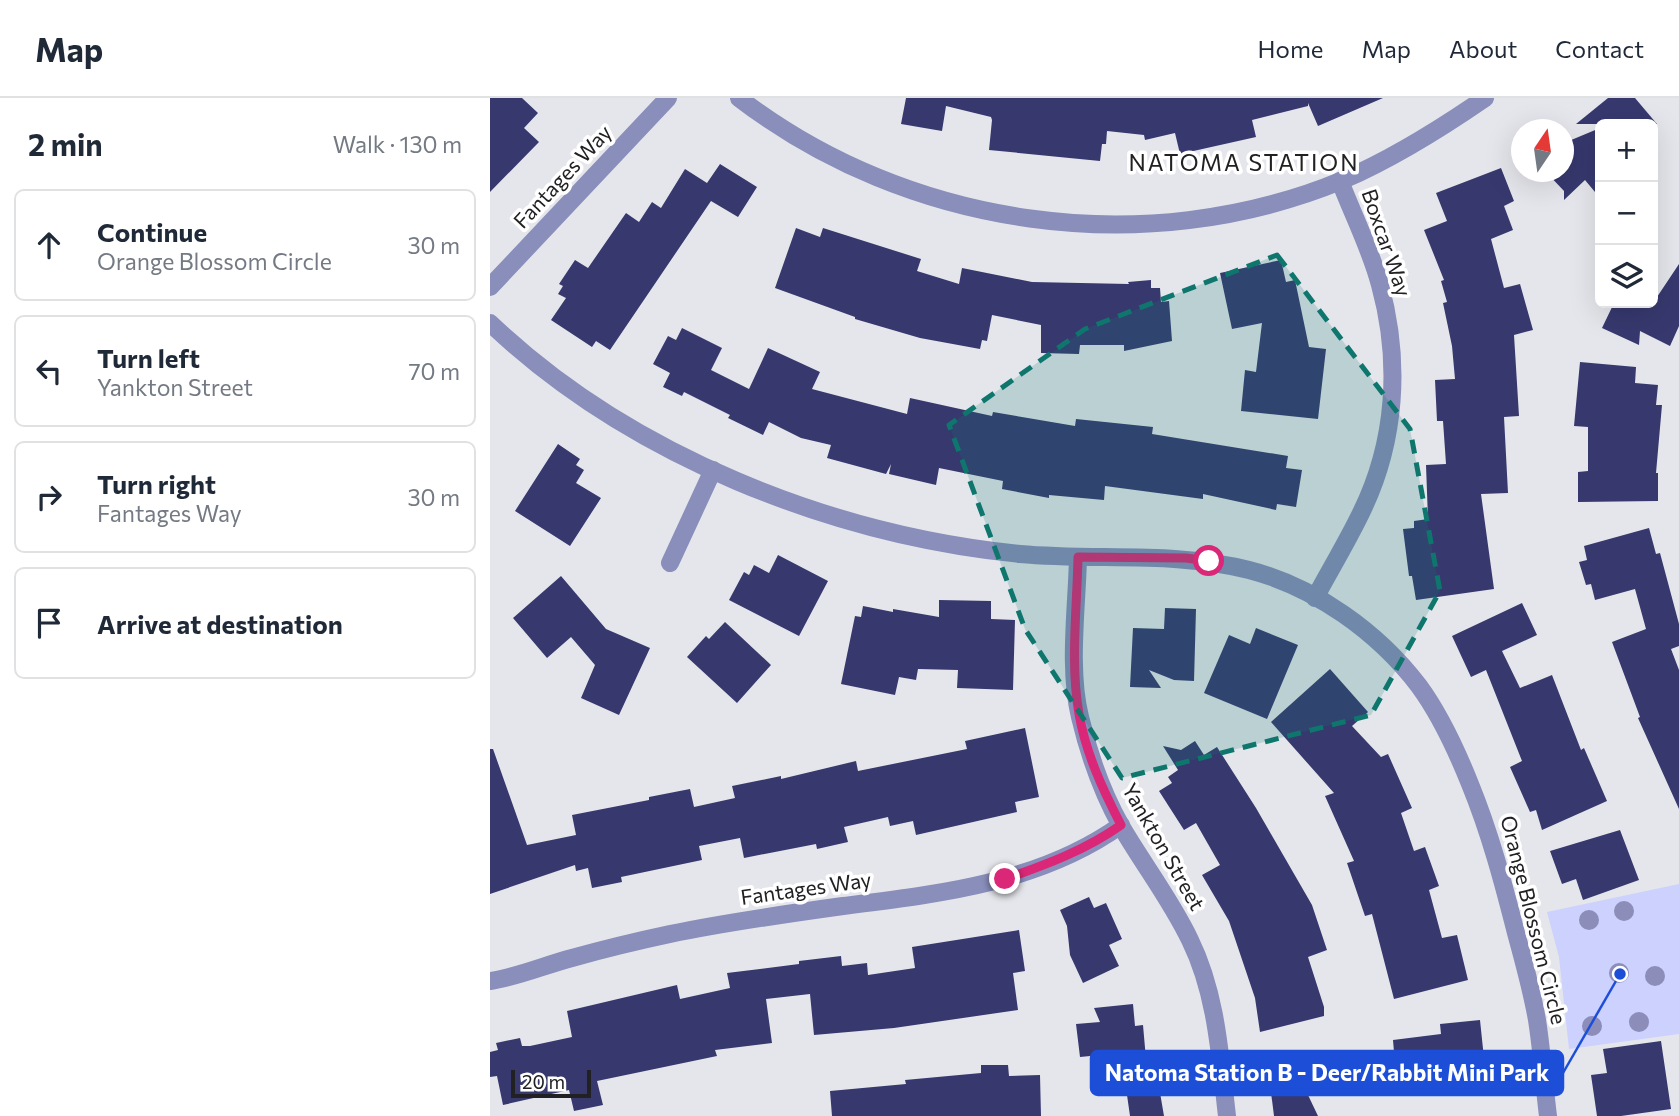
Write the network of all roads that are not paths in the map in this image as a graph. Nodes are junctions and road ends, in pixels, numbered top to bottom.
1 (668, 98) edge
2 (739, 98) edge
3 (1485, 98) edge
4 (1340, 181) junction
5 (490, 287) edge
6 (490, 323) edge
7 (713, 470) junction
8 (1078, 557) junction
9 (670, 563) dead end
10 (1315, 597) junction
11 (1121, 825) junction
12 (490, 981) edge
13 (1227, 1116) edge
14 (1548, 1116) edge

1 - 5 street, Fantages Way
2 - 4 street
3 - 4 street
4 - 10 street, Boxcar Way
6 - 7 street, Orange Blossom Circle
7 - 8 street, Orange Blossom Circle
7 - 9 street
8 - 10 street, Orange Blossom Circle
8 - 11 street, Yankton Street
10 - 14 street, Orange Blossom Circle
11 - 12 street, Fantages Way
11 - 13 street, Yankton Street

